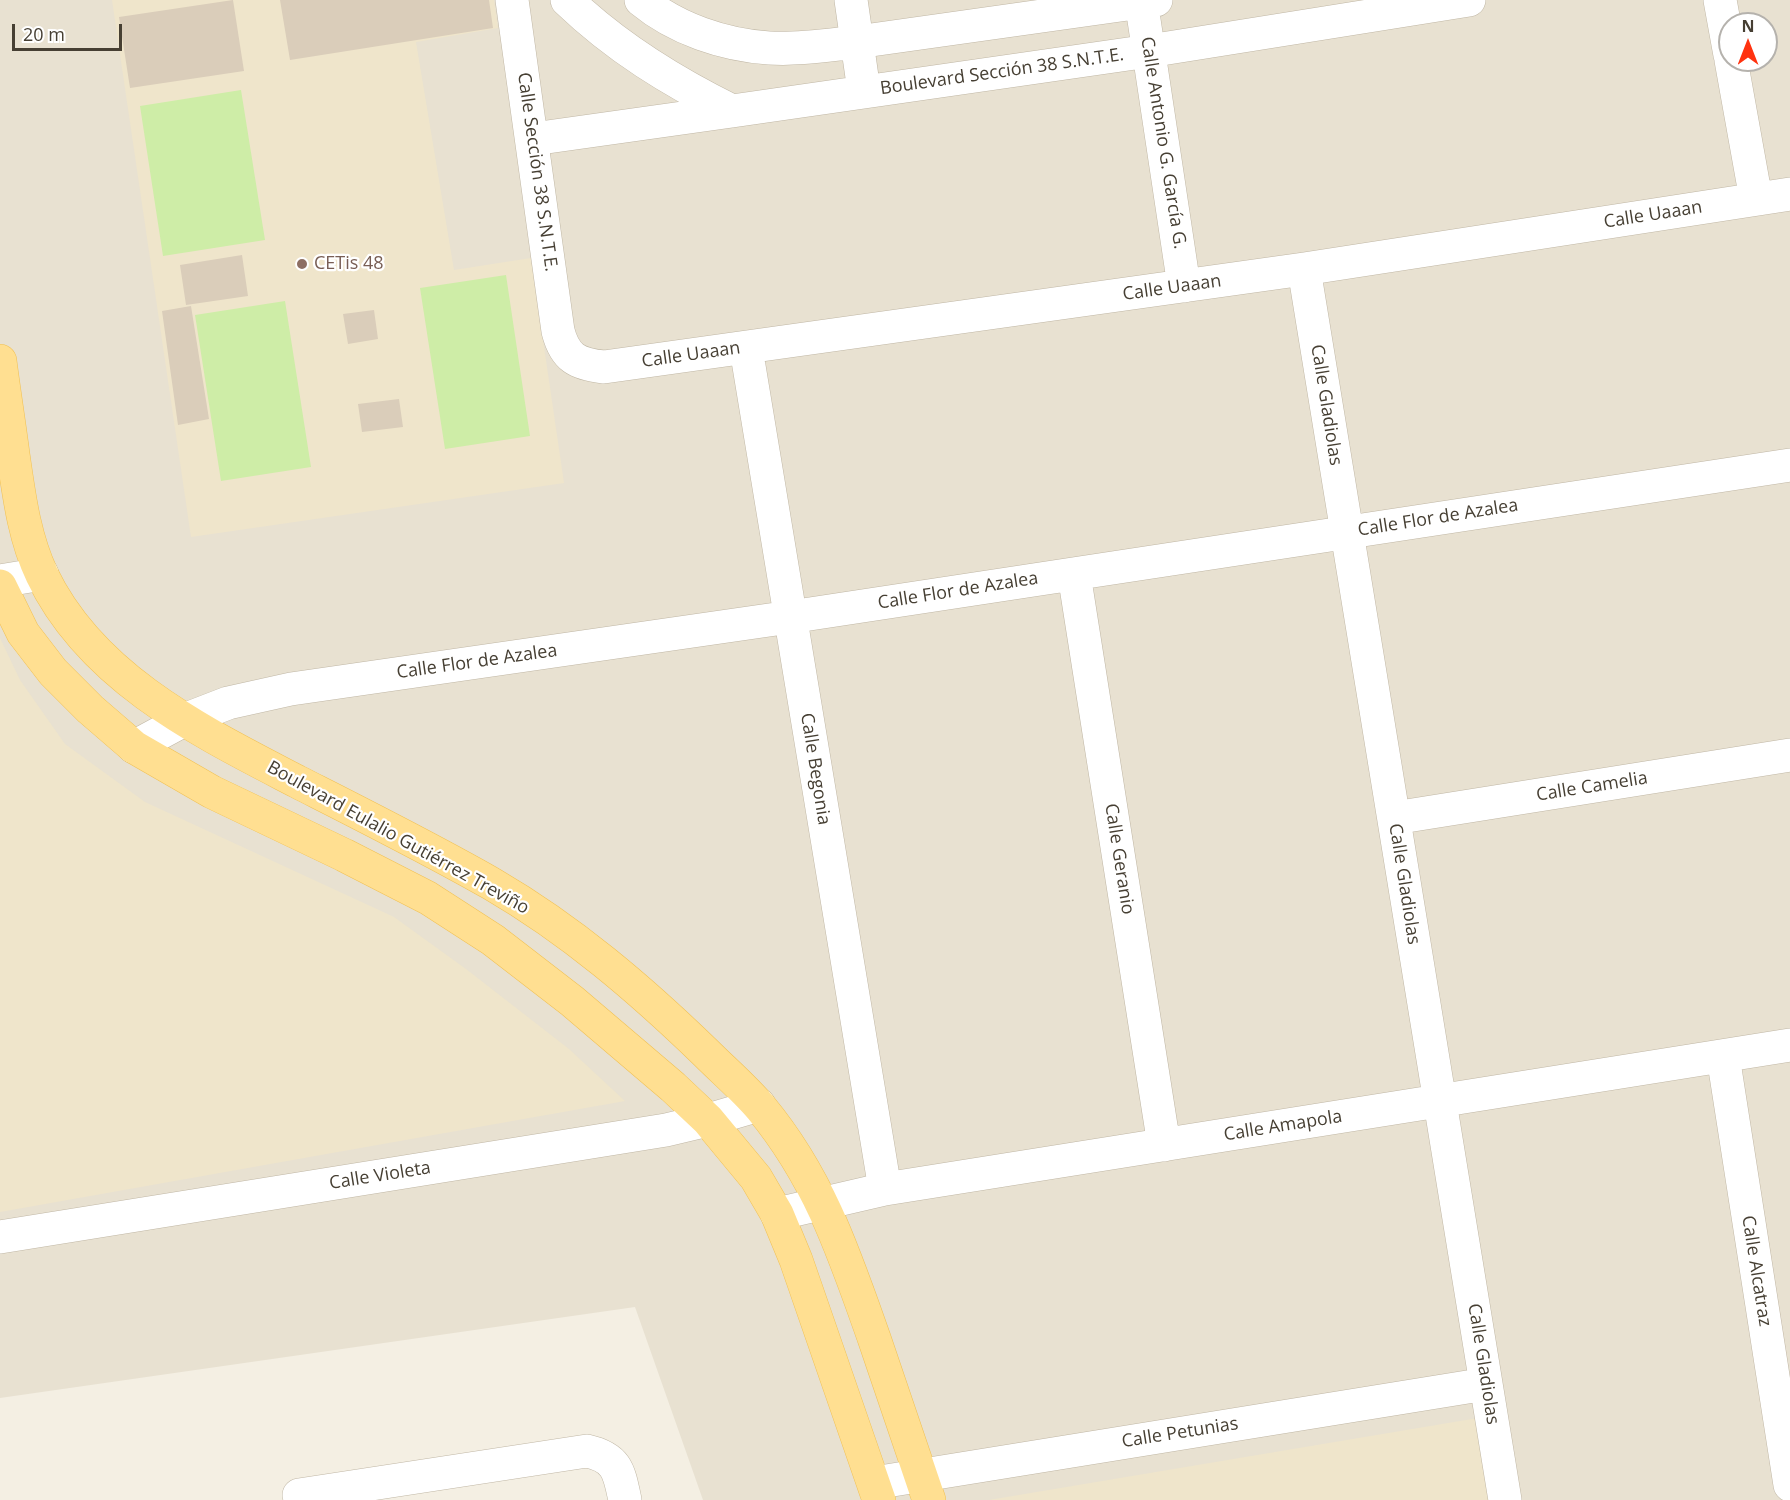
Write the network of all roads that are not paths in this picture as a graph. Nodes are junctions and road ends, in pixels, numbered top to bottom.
1 (512, 0) edge
2 (567, 0) edge
3 (641, 0) edge
4 (851, 0) edge
5 (1469, 0) edge
6 (1146, 1) edge
7 (1433, 3) edge
8 (857, 42) junction
9 (1149, 51) junction
10 (1733, 72) edge
11 (864, 91) junction
12 (732, 111) junction
13 (533, 139) junction
14 (1790, 194) edge
15 (1756, 199) junction
16 (1304, 269) junction
17 (1184, 286) junction
18 (562, 344) joint
19 (746, 348) junction
20 (0, 361) edge
21 (1790, 465) edge
22 (1347, 532) junction
23 (42, 574) junction
24 (1074, 574) junction
25 (0, 581) edge
26 (0, 586) edge
27 (790, 617) junction
28 (184, 720) junction
29 (134, 747) junction
30 (1790, 755) edge
31 (1394, 818) junction
32 (1790, 1045) edge
33 (1723, 1056) junction
34 (1440, 1101) junction
35 (759, 1105) junction
36 (708, 1120) junction
37 (1164, 1145) junction
38 (885, 1189) junction
39 (823, 1203) junction
40 (777, 1214) junction
41 (0, 1237) edge
42 (1486, 1384) junction
43 (1790, 1485) edge
44 (925, 1488) edge
45 (394, 1490) edge
46 (876, 1491) edge
47 (299, 1495) dead end
48 (625, 1500) edge
49 (1505, 1500) edge

1 - 13 street, Calle Sección 38 S.N.T.E.
2 - 12 street
3 - 8 street
4 - 8 street
5 - 7 street, Boulevard Sección 38 S.N.T.E.
6 - 8 street
6 - 9 street, Calle Antonio G. García G.
7 - 9 street, Boulevard Sección 38 S.N.T.E.
8 - 11 street
9 - 11 street, Boulevard Sección 38 S.N.T.E.
9 - 17 street, Calle Antonio G. García G.
10 - 15 street
11 - 12 street, Boulevard Sección 38 S.N.T.E.
12 - 13 street, Boulevard Sección 38 S.N.T.E.
13 - 18 street, Calle Sección 38 S.N.T.E.
14 - 15 street, Calle Uaaan
15 - 16 street, Calle Uaaan
16 - 17 street, Calle Uaaan
16 - 22 street, Calle Gladiolas
17 - 19 street, Calle Uaaan
18 - 19 street, Calle Uaaan
19 - 27 street, Calle Begonia
20 - 23 main road, Boulevard Eulalio Gutiérrez Treviño
21 - 22 street, Calle Flor de Azalea
22 - 24 street, Calle Flor de Azalea
22 - 31 street, Calle Gladiolas
23 - 25 street
23 - 28 main road, Boulevard Eulalio Gutiérrez Treviño
24 - 27 street, Calle Flor de Azalea
24 - 37 street, Calle Geranio
26 - 29 main road
27 - 28 street, Calle Flor de Azalea
27 - 38 street, Calle Begonia
28 - 29 street, Calle Flor de Azalea
28 - 35 main road, Boulevard Eulalio Gutiérrez Treviño
29 - 36 main road
30 - 31 street, Calle Camelia
31 - 34 street, Calle Gladiolas
32 - 33 street, Calle Amapola
33 - 34 street, Calle Amapola
33 - 43 street, Calle Alcatraz
34 - 37 street, Calle Amapola
34 - 42 street, Calle Gladiolas
35 - 36 street, Calle Violeta
35 - 39 main road, Boulevard Eulalio Gutiérrez Treviño
36 - 40 main road
36 - 41 street, Calle Violeta
37 - 38 street, Calle Amapola
38 - 39 street, Calle Amapola
39 - 40 street, Calle Amapola
39 - 44 main road, Boulevard Eulalio Gutiérrez Treviño
40 - 46 main road
42 - 44 street, Calle Petunias
42 - 49 street, Calle Gladiolas
44 - 46 street, Calle Petunias
45 - 47 street
45 - 48 street

